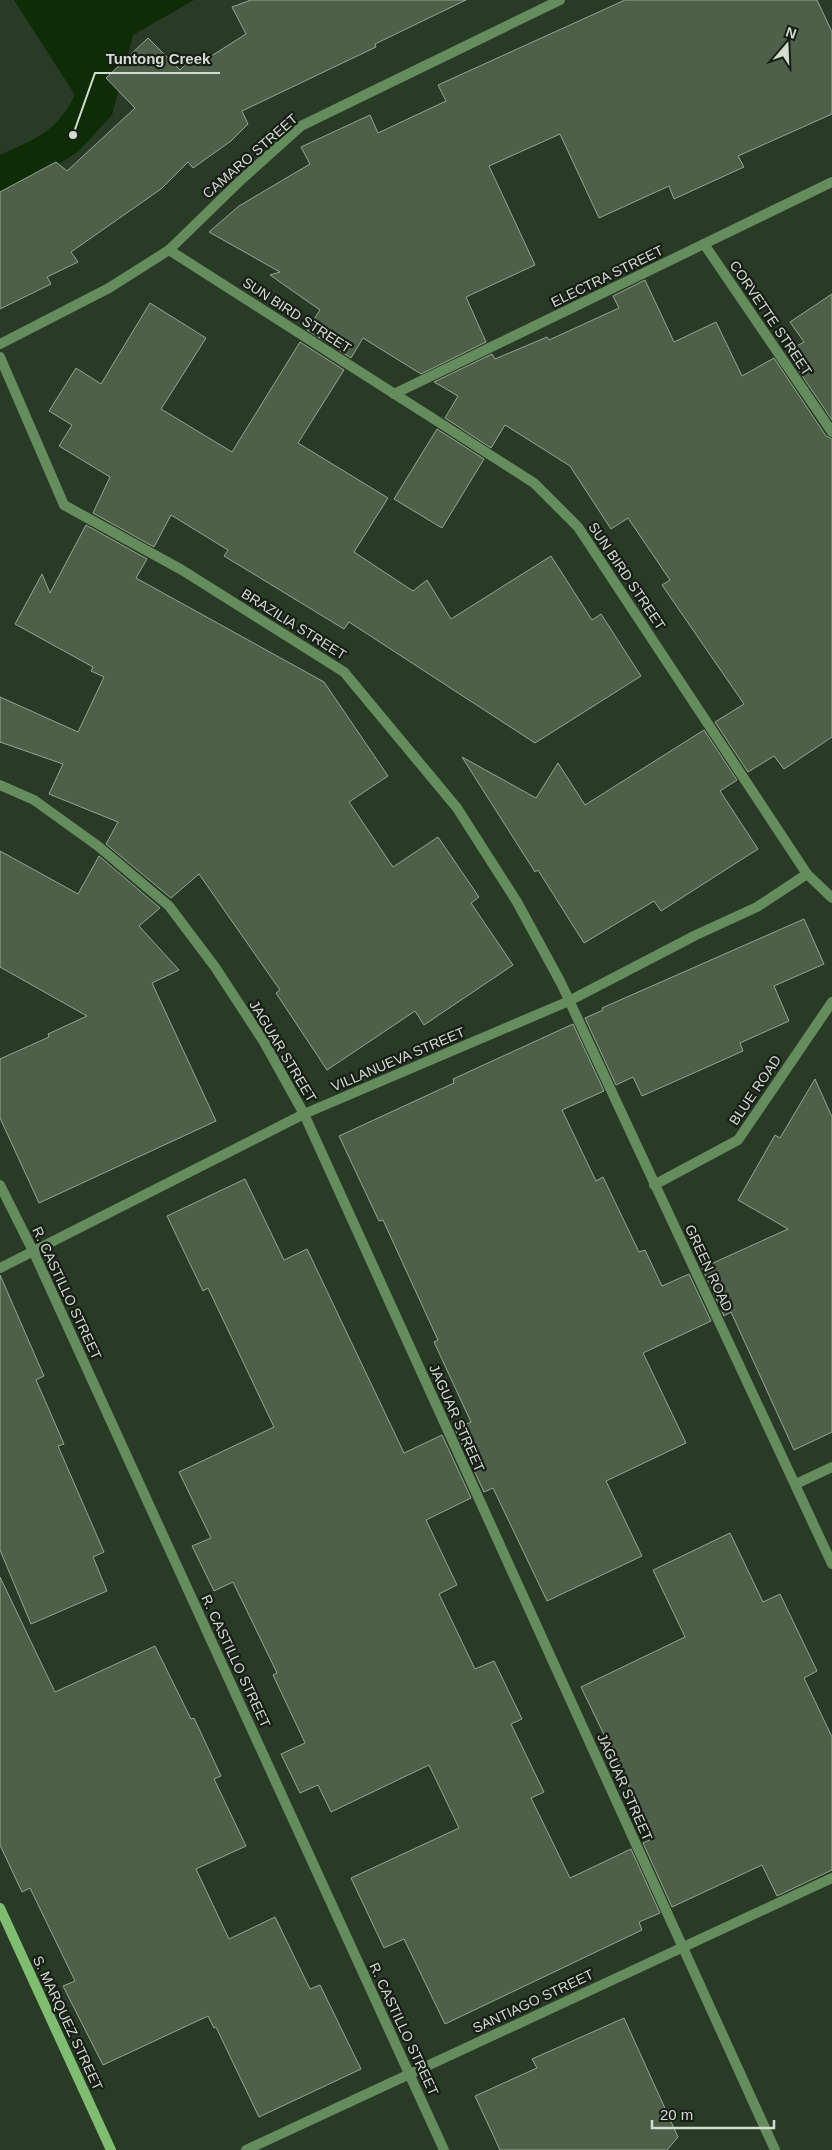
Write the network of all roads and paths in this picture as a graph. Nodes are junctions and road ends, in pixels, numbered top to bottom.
1 (560, 0) edge
2 (832, 182) edge
3 (704, 244) junction
4 (170, 250) junction
5 (0, 344) edge
6 (0, 357) edge
7 (394, 394) junction
8 (832, 432) edge
9 (0, 785) edge
10 (806, 874) junction
11 (832, 898) edge
12 (561, 984) joint
13 (569, 1001) junction
14 (832, 1002) edge
15 (304, 1114) junction
16 (0, 1185) edge
17 (654, 1185) junction
18 (34, 1253) junction
19 (0, 1268) edge
20 (832, 1467) edge
21 (796, 1484) junction
22 (832, 1564) edge
23 (832, 1878) edge
24 (0, 1908) edge
25 (682, 1947) junction
26 (409, 2073) junction
27 (111, 2150) edge
28 (246, 2150) edge
29 (444, 2150) edge
30 (774, 2150) edge

1 - 4 street, CAMARO STREET
2 - 3 street, ELECTRA STREET
3 - 7 street, ELECTRA STREET
3 - 8 street, CORVETTE STREET
4 - 5 street, CAMARO STREET
4 - 7 street, SUN BIRD STREET
6 - 12 street, BRAZILIA STREET
7 - 10 street, SUN BIRD STREET
9 - 15 street, JAGUAR STREET
10 - 11 street, SUN BIRD STREET
10 - 13 street, VILLANUEVA STREET
12 - 13 street, GREEN ROAD
13 - 15 street, VILLANUEVA STREET
13 - 17 street, GREEN ROAD
14 - 17 street, BLUE ROAD
15 - 18 street, VILLANUEVA STREET
15 - 25 street, JAGUAR STREET
16 - 18 street, R. CASTILLO STREET
17 - 21 street, GREEN ROAD
18 - 19 street, VILLANUEVA STREET
18 - 26 street, R. CASTILLO STREET
20 - 21 street
21 - 22 street, GREEN ROAD
23 - 25 street, SANTIAGO STREET
24 - 27 street, S. MARQUEZ STREET
25 - 26 street, SANTIAGO STREET
25 - 30 street, JAGUAR STREET
26 - 28 street, SANTIAGO STREET
26 - 29 street, R. CASTILLO STREET

